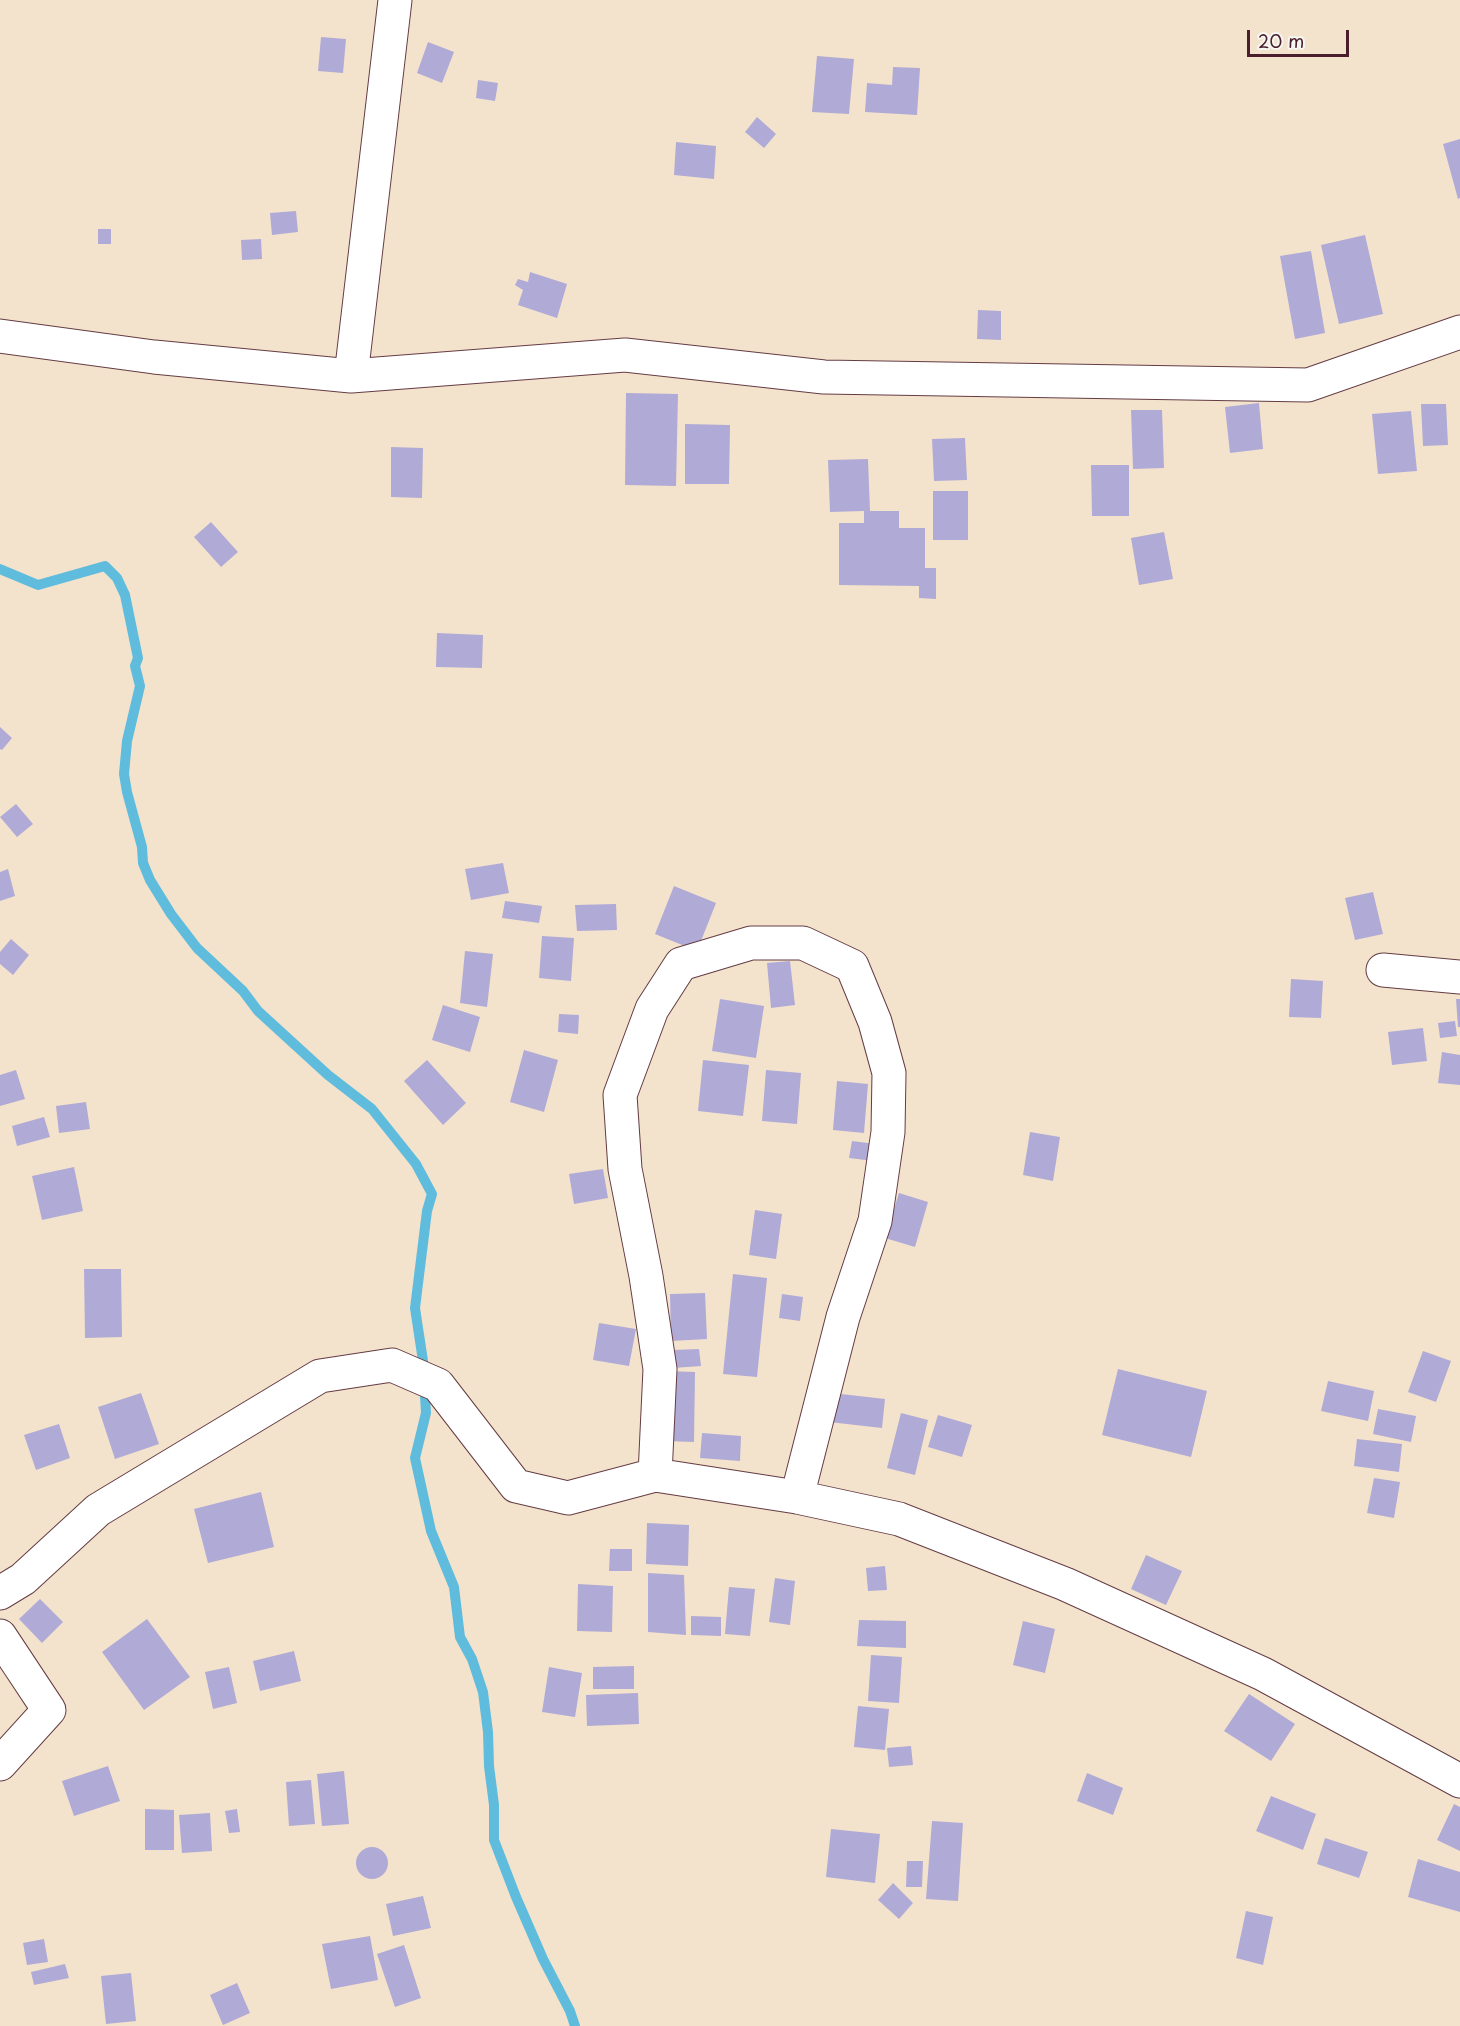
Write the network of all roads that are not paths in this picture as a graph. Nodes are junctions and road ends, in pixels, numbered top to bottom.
1 (394, 0) edge
2 (1460, 332) edge
3 (0, 336) edge
4 (351, 376) junction
5 (1383, 970) dead end
6 (1460, 977) edge
7 (655, 1475) junction
8 (797, 1497) junction
9 (0, 1593) edge
10 (0, 1636) edge
11 (0, 1764) edge
12 (1460, 1781) edge

1 - 4 street
2 - 4 street
3 - 4 street
5 - 6 street
7 - 8 street
7 - 8 street
7 - 9 street
8 - 12 street
10 - 11 street

